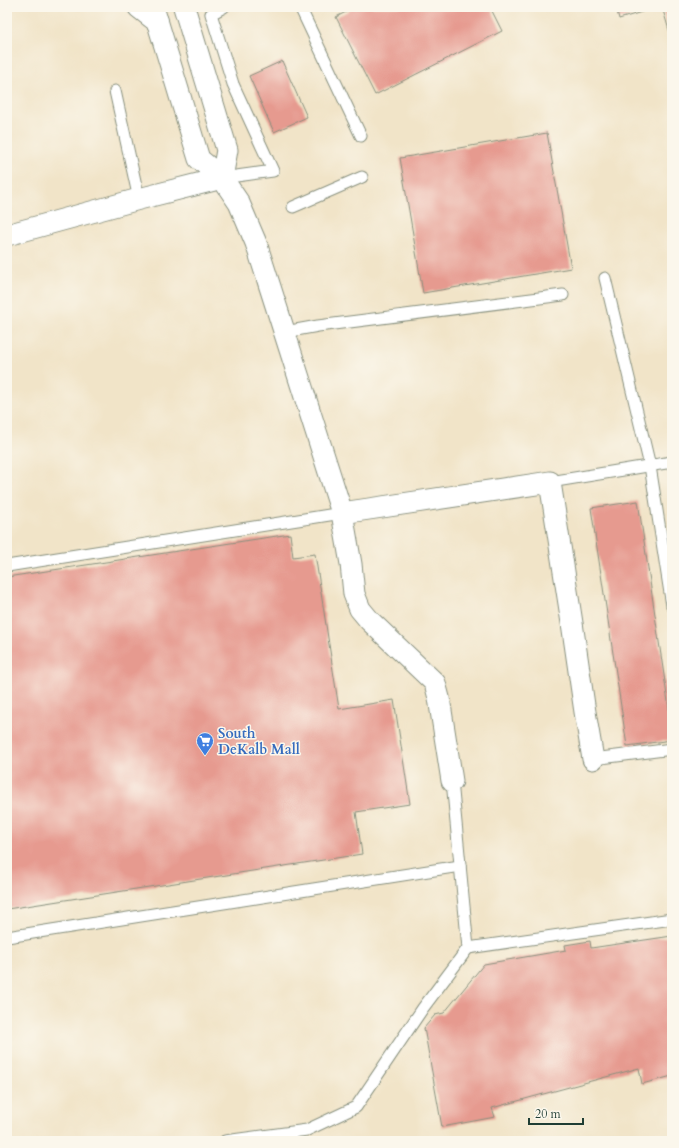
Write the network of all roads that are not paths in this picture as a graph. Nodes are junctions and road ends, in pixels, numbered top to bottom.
1 (139, 7) edge
2 (184, 7) edge
3 (224, 7) edge
4 (300, 7) edge
5 (155, 14) edge
6 (115, 91) dead end
7 (361, 136) dead end
8 (362, 177) dead end
9 (222, 178) junction
10 (139, 199) junction
11 (293, 207) dead end
12 (7, 235) edge
13 (605, 278) dead end
14 (564, 295) dead end
15 (285, 332) junction
16 (672, 462) edge
17 (650, 466) junction
18 (550, 482) junction
19 (342, 513) junction
20 (7, 566) edge
21 (672, 606) edge
22 (672, 749) edge
23 (593, 759) joint
24 (452, 782) joint
25 (460, 866) junction
26 (672, 919) edge
27 (7, 937) edge
28 (468, 948) junction
29 (226, 1141) edge

1 - 5 main road
2 - 9 street
3 - 9 lane
4 - 7 lane
5 - 9 street
6 - 10 lane
8 - 11 lane
9 - 10 street
9 - 15 street
10 - 12 street
13 - 17 lane
14 - 15 lane
15 - 19 street
16 - 17 lane
17 - 18 lane
17 - 21 lane
18 - 19 street
18 - 23 street
19 - 20 lane
19 - 24 street
22 - 23 lane
24 - 25 lane
25 - 27 lane
25 - 28 lane
26 - 28 lane
28 - 29 lane

